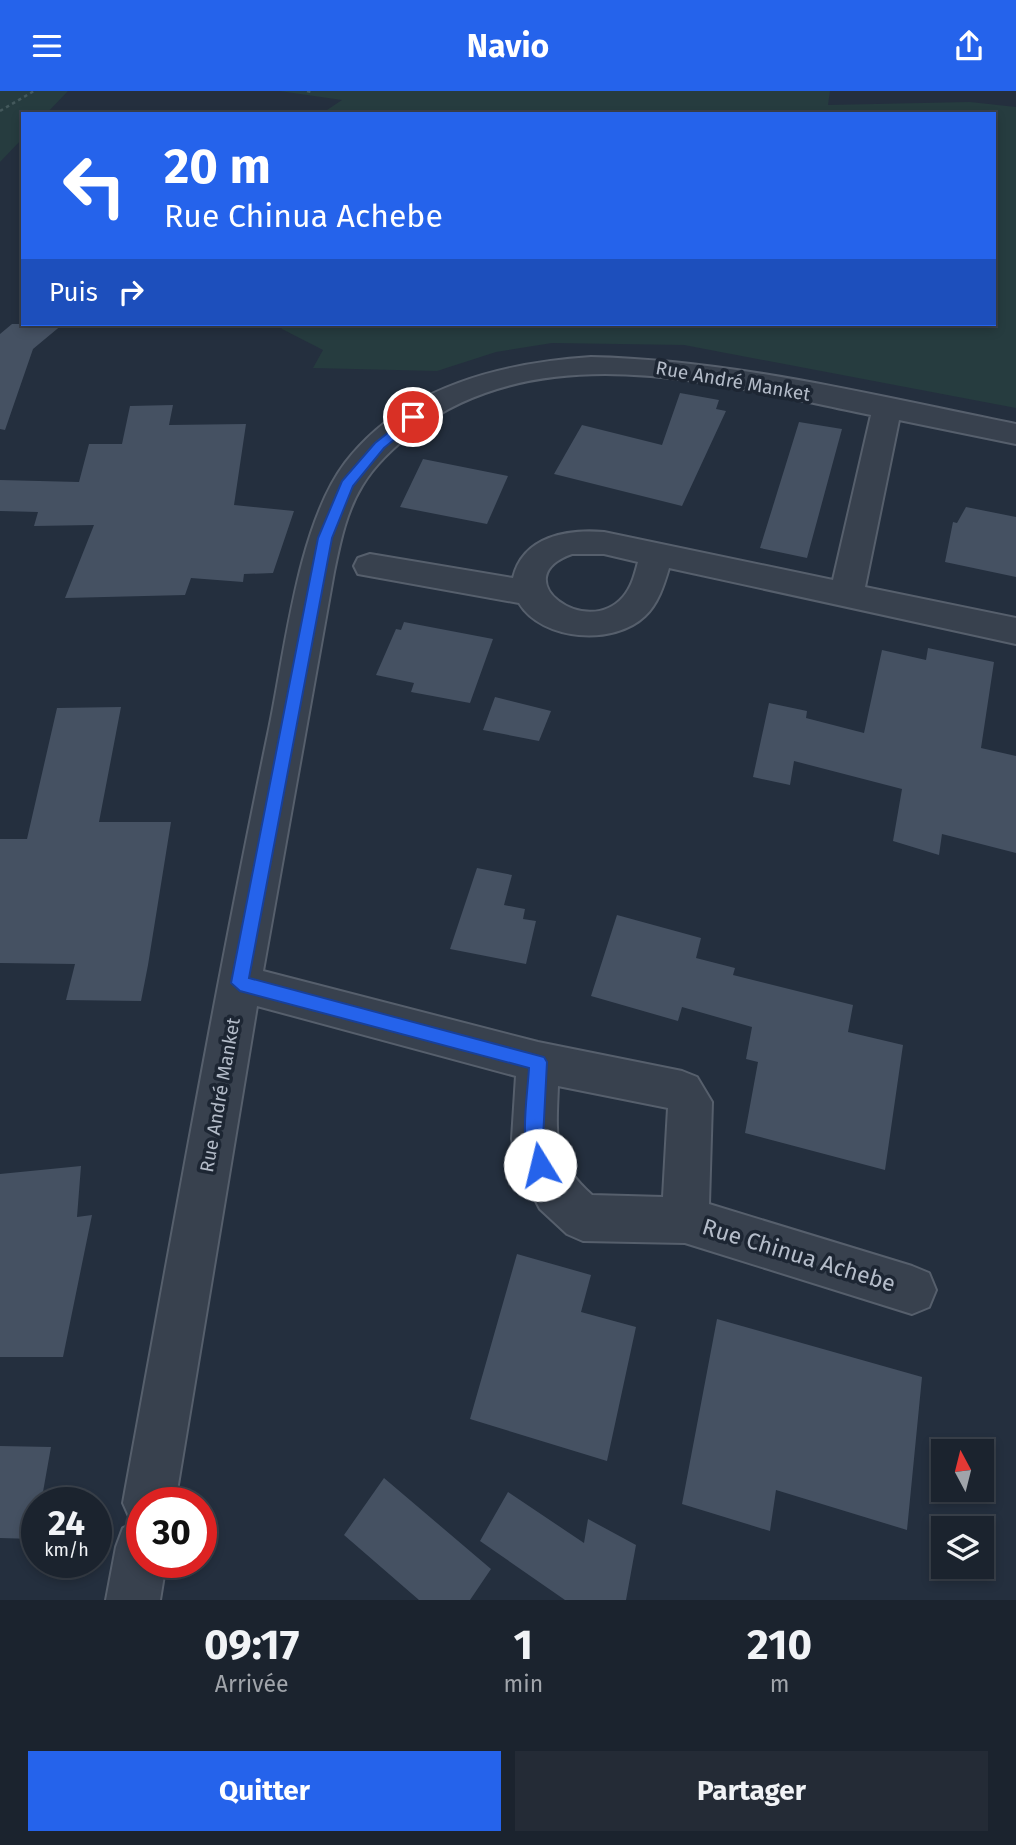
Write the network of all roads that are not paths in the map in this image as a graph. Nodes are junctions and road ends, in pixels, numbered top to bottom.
1 (887, 408) junction
2 (1016, 434) edge
3 (657, 555) junction
4 (370, 566) dead end
5 (532, 593) junction
6 (846, 597) junction
7 (1016, 631) edge
8 (240, 983) junction
9 (538, 1062) junction
10 (685, 1220) junction
11 (912, 1290) dead end
12 (152, 1487) edge
13 (136, 1578) edge
14 (132, 1600) edge

1 - 2 street, Rue André Manket
1 - 6 street
1 - 8 street, Rue André Manket
3 - 5 street
3 - 5 street
3 - 6 street
4 - 5 street
6 - 7 street
8 - 9 street, Rue Chinua Achebe
8 - 12 street, Rue André Manket
9 - 10 street, Rue Chinua Achebe
9 - 10 street, Rue Chinua Achebe
10 - 11 street, Rue Chinua Achebe
13 - 14 street

